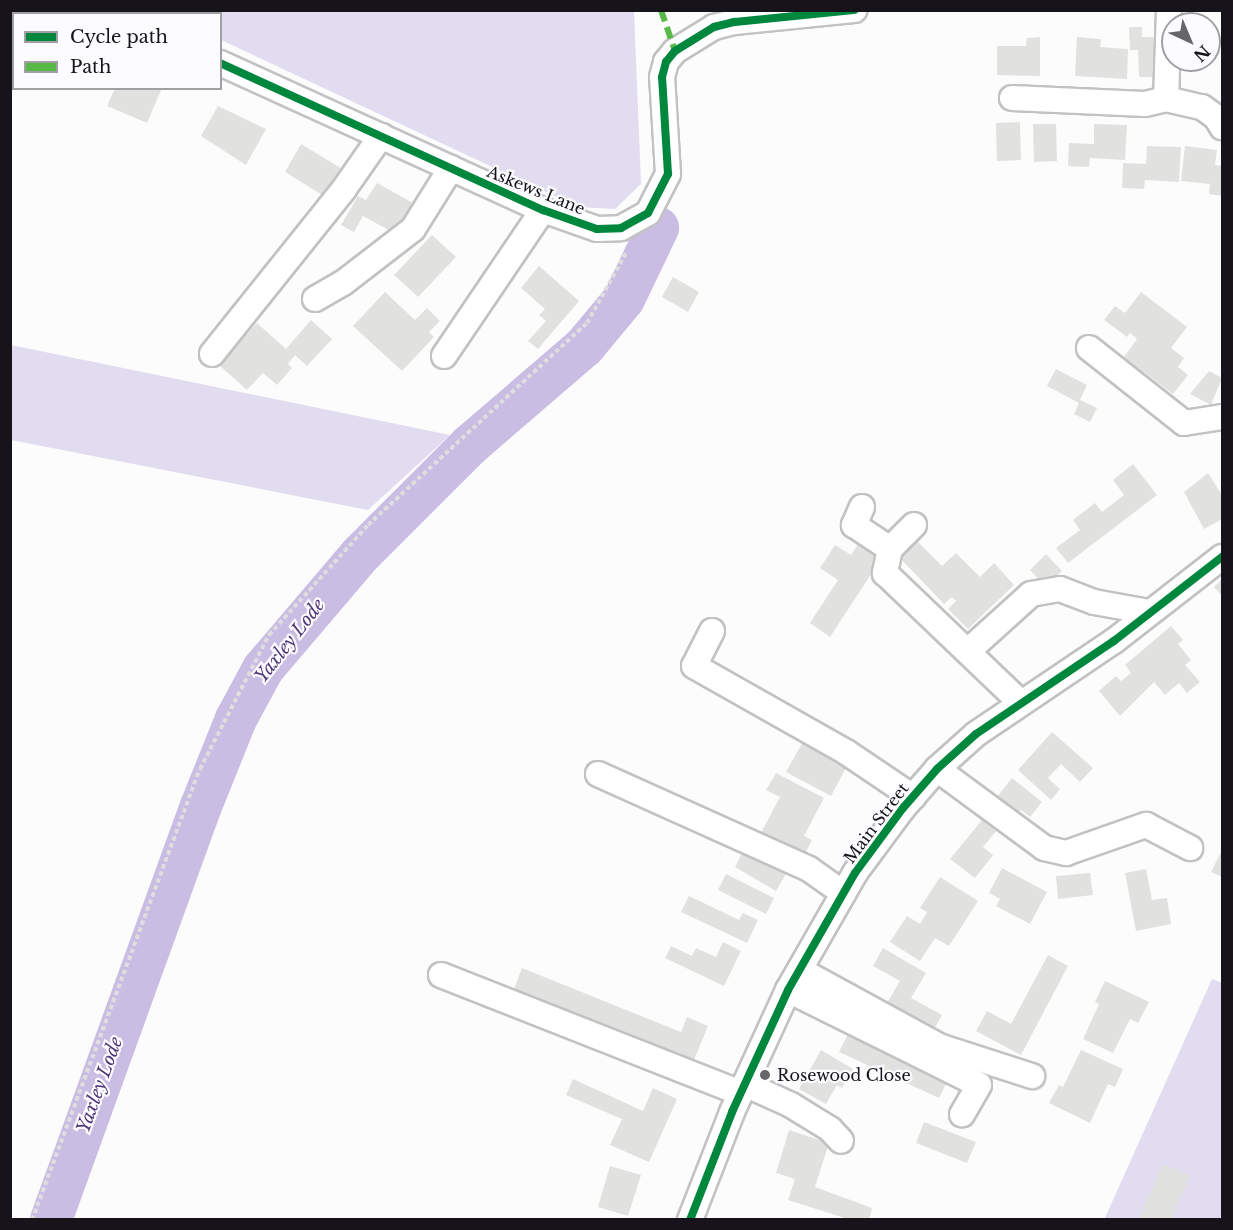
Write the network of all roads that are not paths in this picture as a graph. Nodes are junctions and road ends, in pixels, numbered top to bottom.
1 (854, 10) edge
2 (1169, 10) edge
3 (222, 64) edge
4 (1012, 98) dead end
5 (1166, 99) junction
6 (1222, 128) edge
7 (381, 136) junction
8 (451, 168) junction
9 (543, 210) junction
10 (315, 299) dead end
11 (1089, 348) dead end
12 (212, 354) dead end
13 (444, 356) dead end
14 (1222, 417) edge
15 (862, 507) dead end
16 (914, 525) dead end
17 (890, 549) junction
18 (1222, 557) edge
19 (1149, 612) junction
20 (712, 631) dead end
21 (968, 651) junction
22 (1021, 703) junction
23 (937, 769) junction
24 (598, 774) dead end
25 (913, 797) junction
26 (1190, 848) dead end
27 (843, 893) junction
28 (441, 975) dead end
29 (794, 980) junction
30 (1032, 1076) dead end
31 (743, 1088) junction
32 (962, 1114) dead end
33 (842, 1141) dead end
34 (690, 1220) edge

1 - 9 street, Askews Lane
2 - 5 street
3 - 7 street, Askews Lane
4 - 5 street
5 - 6 street
7 - 8 street, Askews Lane
7 - 12 street
8 - 9 street, Askews Lane
8 - 10 street
9 - 13 street
11 - 14 street
15 - 17 street
16 - 17 street
17 - 21 street
18 - 19 street, Main Street
19 - 21 street
19 - 22 street, Main Street
20 - 25 street
21 - 22 street
22 - 23 street, Main Street
23 - 25 street, Main Street
23 - 26 street
24 - 27 street
25 - 27 street, Main Street
27 - 29 street, Main Street
28 - 31 street
29 - 30 street
29 - 31 street, Main Street
29 - 32 street
31 - 33 street
31 - 34 street, Main Street

